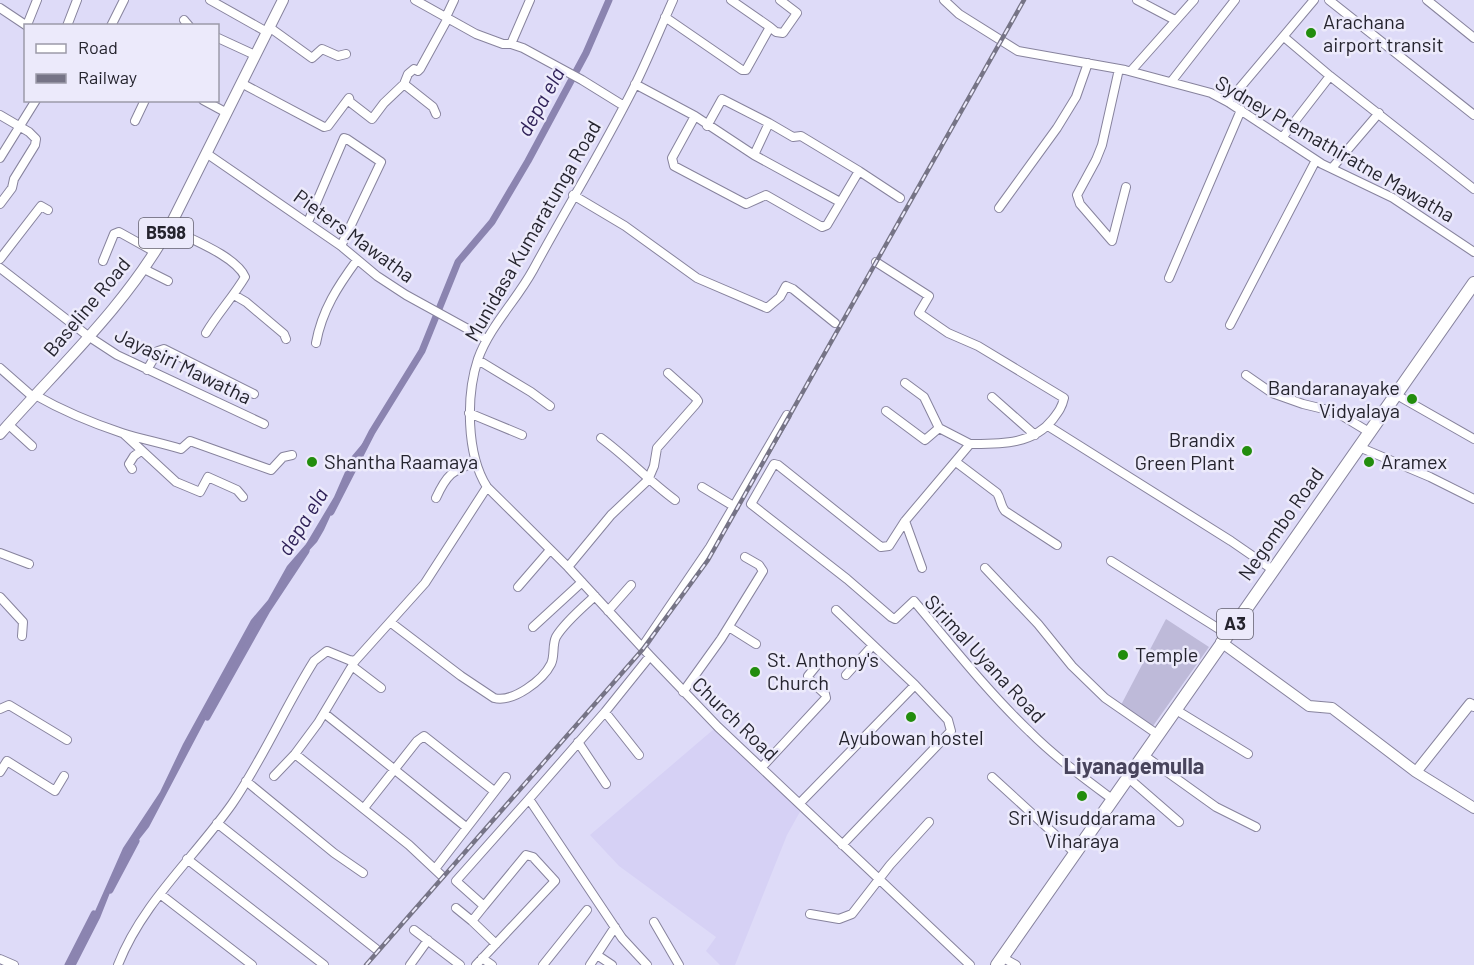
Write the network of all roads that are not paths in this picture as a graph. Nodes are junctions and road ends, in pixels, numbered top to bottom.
1 (37, 0) edge
2 (77, 0) edge
3 (124, 0) edge
4 (210, 0) edge
5 (283, 0) edge
6 (415, 0) edge
7 (454, 0) edge
8 (531, 0) edge
9 (674, 0) edge
10 (731, 0) edge
11 (780, 0) edge
12 (944, 0) edge
13 (1137, 0) edge
14 (1194, 0) edge
15 (1235, 0) edge
16 (1314, 0) edge
17 (1329, 0) edge
18 (1427, 0) edge
19 (0, 8) edge
20 (447, 17) junction
21 (665, 17) junction
22 (1175, 20) junction
23 (24, 24) edge
24 (28, 24) edge
25 (68, 24) edge
26 (112, 24) edge
27 (770, 27) junction
28 (268, 29) junction
29 (1284, 37) junction
30 (219, 38) edge
31 (1474, 38) edge
32 (511, 44) junction
33 (345, 54) dead end
34 (255, 55) junction
35 (1088, 63) junction
36 (1119, 69) junction
37 (1131, 71) junction
38 (1330, 76) junction
39 (1171, 82) junction
40 (241, 83) junction
41 (404, 84) junction
42 (635, 84) junction
43 (35, 102) edge
44 (144, 102) edge
45 (207, 102) edge
46 (1228, 102) junction
47 (624, 106) junction
48 (1240, 110) junction
49 (227, 112) junction
50 (1379, 113) junction
51 (436, 114) dead end
52 (0, 115) edge
53 (1474, 115) edge
54 (695, 117) junction
55 (135, 121) dead end
56 (769, 123) junction
57 (707, 126) junction
58 (20, 127) junction
59 (1282, 138) junction
60 (206, 153) junction
61 (754, 155) junction
62 (0, 158) edge
63 (1317, 160) junction
64 (1332, 168) junction
65 (859, 171) junction
66 (1126, 187) dead end
67 (1474, 189) edge
68 (573, 195) junction
69 (900, 198) dead end
70 (840, 202) junction
71 (0, 204) edge
72 (999, 208) dead end
73 (48, 210) dead end
74 (308, 222) junction
75 (169, 228) junction
76 (341, 246) junction
77 (155, 252) junction
78 (1474, 252) edge
79 (0, 259) edge
80 (357, 260) junction
81 (103, 261) dead end
82 (876, 261) dead end
83 (0, 268) edge
84 (144, 269) junction
85 (1168, 278) dead end
86 (168, 281) dead end
87 (1474, 287) edge
88 (234, 296) junction
89 (835, 323) dead end
90 (1230, 325) dead end
91 (206, 333) dead end
92 (88, 336) junction
93 (286, 339) dead end
94 (486, 339) junction
95 (316, 344) dead end
96 (478, 360) junction
97 (0, 368) edge
98 (147, 370) junction
99 (668, 373) dead end
100 (1246, 375) dead end
101 (905, 383) dead end
102 (254, 394) dead end
103 (34, 396) junction
104 (992, 397) dead end
105 (1402, 398) junction
106 (550, 406) dead end
107 (886, 411) dead end
108 (469, 413) junction
109 (787, 415) dead end
110 (264, 424) dead end
111 (1048, 426) junction
112 (939, 428) junction
113 (3, 430) edge
114 (1369, 432) junction
115 (124, 434) junction
116 (522, 435) dead end
117 (1035, 435) junction
118 (601, 438) dead end
119 (1474, 439) edge
120 (970, 444) junction
121 (32, 446) dead end
122 (1362, 448) junction
123 (141, 451) junction
124 (292, 455) dead end
125 (475, 462) junction
126 (956, 462) junction
127 (132, 469) dead end
128 (648, 480) junction
129 (487, 487) junction
130 (702, 487) dead end
131 (243, 497) dead end
132 (436, 498) dead end
133 (1474, 499) edge
134 (675, 500) dead end
135 (735, 507) junction
136 (905, 521) junction
137 (1057, 545) dead end
138 (550, 550) junction
139 (0, 553) edge
140 (745, 556) dead end
141 (1111, 561) dead end
142 (29, 564) dead end
143 (568, 567) junction
144 (922, 568) dead end
145 (985, 568) dead end
146 (1273, 570) junction
147 (582, 582) junction
148 (631, 585) dead end
149 (518, 587) dead end
150 (595, 596) junction
151 (0, 597) edge
152 (836, 610) dead end
153 (608, 611) junction
154 (390, 622) junction
155 (533, 627) dead end
156 (729, 627) junction
157 (22, 636) dead end
158 (1225, 641) junction
159 (756, 644) dead end
160 (873, 645) junction
161 (642, 647) junction
162 (650, 656) junction
163 (821, 660) dead end
164 (354, 663) junction
165 (846, 675) dead end
166 (915, 685) junction
167 (381, 688) dead end
168 (683, 692) junction
169 (1473, 702) edge
170 (0, 709) edge
171 (605, 712) junction
172 (324, 713) junction
173 (1181, 713) junction
174 (1157, 734) junction
175 (67, 740) dead end
176 (578, 742) junction
177 (295, 754) junction
178 (1248, 754) dead end
179 (639, 755) dead end
180 (4, 759) edge
181 (1149, 759) junction
182 (762, 768) junction
183 (395, 770) junction
184 (0, 772) edge
185 (1416, 772) junction
186 (64, 776) dead end
187 (274, 776) dead end
188 (506, 777) dead end
189 (992, 777) dead end
190 (246, 782) junction
191 (1133, 782) junction
192 (606, 784) dead end
193 (494, 791) junction
194 (530, 799) junction
195 (1112, 799) junction
196 (800, 803) junction
197 (364, 808) junction
198 (1474, 808) edge
199 (929, 822) dead end
200 (1179, 822) dead end
201 (217, 823) junction
202 (1256, 826) dead end
203 (466, 827) junction
204 (842, 845) junction
205 (1074, 852) junction
206 (187, 859) junction
207 (363, 873) dead end
208 (880, 880) junction
209 (160, 894) junction
210 (484, 906) junction
211 (456, 908) dead end
212 (587, 910) dead end
213 (810, 914) dead end
214 (472, 921) junction
215 (654, 922) dead end
216 (615, 927) junction
217 (414, 930) dead end
218 (428, 940) junction
219 (496, 944) junction
220 (376, 949) dead end
221 (597, 955) junction
222 (0, 959) edge
223 (479, 962) edge
224 (676, 964) edge
225 (1006, 964) edge
226 (14, 965) edge
227 (118, 965) edge
228 (252, 965) edge
229 (324, 965) edge
230 (410, 965) edge
231 (460, 965) edge
232 (492, 965) edge
233 (543, 965) edge
234 (590, 965) edge
235 (612, 965) edge
236 (647, 965) edge
237 (970, 965) edge

1 - 24 street
2 - 25 street
3 - 26 street
4 - 28 street
5 - 28 main road, Baseline Road / B598
6 - 20 street
7 - 20 street
8 - 32 street
9 - 21 street, Munidasa Kumaratunga Road
10 - 27 street
11 - 27 street
12 - 35 street, Sydney Premathiratne Mawatha
13 - 22 street
14 - 22 street
15 - 39 street
16 - 29 street
17 - 53 street
18 - 31 street
19 - 23 street
20 - 32 street
20 - 41 street
21 - 27 street
21 - 42 street, Munidasa Kumaratunga Road
22 - 37 street
28 - 33 street
28 - 34 main road, Baseline Road / B598
29 - 38 street
29 - 46 street
30 - 34 street
32 - 47 street
34 - 40 main road, Baseline Road / B598
35 - 36 street, Sydney Premathiratne Mawatha
35 - 72 street
36 - 37 street, Sydney Premathiratne Mawatha
36 - 66 street
37 - 39 street, Sydney Premathiratne Mawatha
38 - 50 street
38 - 59 street
39 - 46 street, Sydney Premathiratne Mawatha
40 - 41 street
40 - 49 main road, Baseline Road / B598
41 - 51 street
42 - 47 street, Munidasa Kumaratunga Road
42 - 54 street
43 - 58 street
44 - 55 street
45 - 49 street
46 - 48 street, Sydney Premathiratne Mawatha
47 - 68 street, Munidasa Kumaratunga Road
48 - 59 street, Sydney Premathiratne Mawatha
48 - 85 street
49 - 60 main road, Baseline Road / B598
50 - 64 street
50 - 67 street
52 - 58 street
54 - 57 street
54 - 70 street
56 - 57 street
56 - 61 street
56 - 65 street
57 - 61 street
58 - 62 street
58 - 71 street
59 - 63 street, Sydney Premathiratne Mawatha
60 - 74 street, Pieters Mawatha
60 - 75 main road, Baseline Road / B598
61 - 70 street
63 - 64 street, Sydney Premathiratne Mawatha
63 - 90 street
64 - 78 street, Sydney Premathiratne Mawatha
65 - 69 street
65 - 70 street
68 - 89 street
68 - 94 street, Munidasa Kumaratunga Road
73 - 79 street
74 - 76 street, Pieters Mawatha
74 - 76 street
75 - 77 main road, Baseline Road / B598
75 - 88 street
76 - 80 street, Pieters Mawatha
77 - 81 street
77 - 84 main road, Baseline Road / B598
80 - 94 street, Pieters Mawatha
80 - 95 street
82 - 111 street
83 - 92 street, Jayasiri Mawatha
84 - 86 street
84 - 92 main road, Baseline Road / B598
87 - 105 highway, Negombo Road / A3
87 - 114 highway, Negombo Road / A3
88 - 91 street
88 - 93 street
92 - 98 street, Jayasiri Mawatha
92 - 103 main road, Baseline Road / B598
94 - 96 street, Munidasa Kumaratunga Road
96 - 106 street
96 - 108 street, Munidasa Kumaratunga Road
97 - 103 street
98 - 102 street
98 - 110 street, Jayasiri Mawatha
99 - 128 street
100 - 114 street
101 - 112 street
103 - 113 main road, Baseline Road / B598
103 - 115 street
104 - 117 street
105 - 119 street
105 - 122 highway, Negombo Road / A3
107 - 112 street
108 - 116 street
108 - 125 street, Munidasa Kumaratunga Road
109 - 135 street
111 - 117 street
111 - 146 street
112 - 120 street
113 - 121 street
114 - 122 highway, Negombo Road / A3
115 - 123 street
115 - 124 street
117 - 120 street
118 - 128 street
120 - 126 street
122 - 133 street
122 - 146 highway, Negombo Road / A3
122 - 158 highway, Negombo Road / A3
123 - 127 street
123 - 131 street
125 - 129 street, Munidasa Kumaratunga Road
125 - 132 street
126 - 136 street
126 - 137 street
128 - 134 street
128 - 143 street
129 - 138 street, Church Road
129 - 154 street
130 - 135 street
135 - 161 street
136 - 144 street
136 - 195 street, Sirimal Uyana Road
138 - 143 street, Church Road
138 - 149 street
139 - 142 street
140 - 156 street
141 - 158 street
143 - 147 street, Church Road
145 - 174 street
146 - 158 highway, Negombo Road / A3
147 - 150 street, Church Road
147 - 155 street
148 - 153 street
150 - 153 street, Church Road
150 - 154 street
151 - 157 street
152 - 160 street
153 - 161 street, Church Road
154 - 164 street
156 - 159 street
156 - 168 street
158 - 173 highway, Negombo Road / A3
158 - 174 highway, Negombo Road / A3
158 - 185 main road
160 - 165 street
160 - 166 street
161 - 162 street, Church Road
162 - 168 street, Church Road
162 - 171 street
163 - 182 street
164 - 167 street
164 - 172 street
164 - 190 street
166 - 196 street
166 - 204 street
168 - 182 street, Church Road
169 - 185 main road
170 - 175 street
171 - 176 street
171 - 179 street
172 - 177 street
172 - 183 street
173 - 178 street
173 - 181 highway, Negombo Road / A3
174 - 195 highway, Negombo Road / A3
176 - 192 street
176 - 194 street
177 - 187 street
177 - 197 street
180 - 184 street
180 - 186 street
181 - 191 highway, Negombo Road / A3
181 - 202 street
182 - 196 street, Church Road
183 - 193 street
183 - 197 street
183 - 203 street
185 - 198 main road
188 - 193 street
189 - 205 street
190 - 201 street
190 - 207 street
191 - 200 street
191 - 225 highway, Negombo Road / A3
193 - 203 street
194 - 210 street
194 - 216 street
195 - 205 highway, Negombo Road / A3
196 - 204 street, Church Road
197 - 203 street
199 - 208 street
201 - 206 street
201 - 220 street
204 - 208 street, Church Road
205 - 225 highway, Negombo Road / A3
206 - 209 street
206 - 229 street
208 - 213 street
208 - 237 street, Church Road
209 - 227 street
209 - 228 street
210 - 214 street
210 - 219 street
211 - 214 street
212 - 233 street
214 - 219 street
215 - 224 street
216 - 221 street
216 - 236 street
217 - 218 street
218 - 230 street
218 - 231 street
219 - 223 street
221 - 234 street
221 - 235 street
222 - 226 street
223 - 232 street

